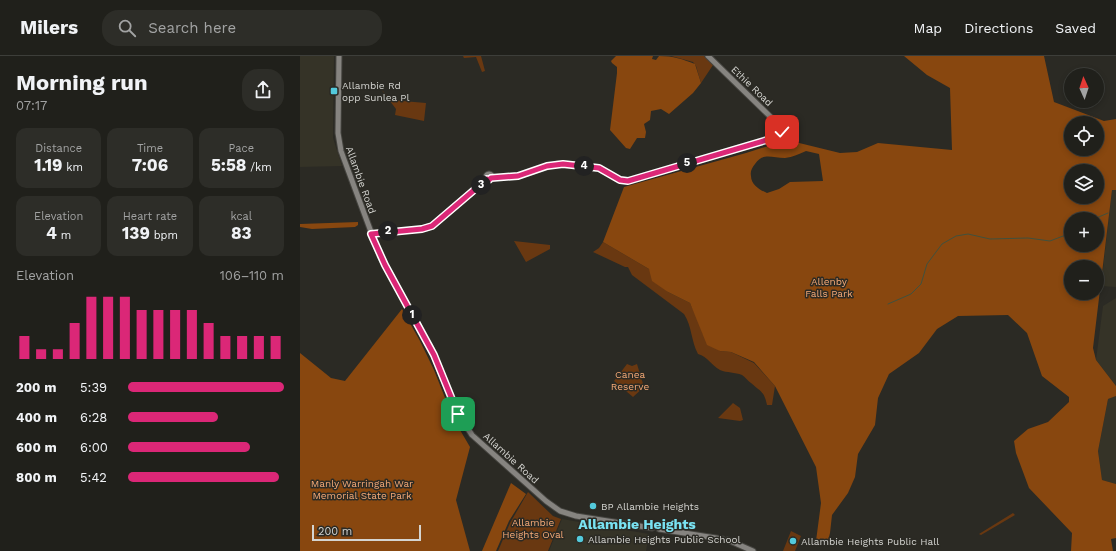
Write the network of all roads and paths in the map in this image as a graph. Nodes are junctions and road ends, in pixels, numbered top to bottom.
1 (339, 56) edge
2 (708, 56) edge
3 (371, 234) junction
4 (752, 551) edge

1 - 3 main road, Allambie Road
2 - 3 main road, Ethie Road
3 - 4 main road, Allambie Road

